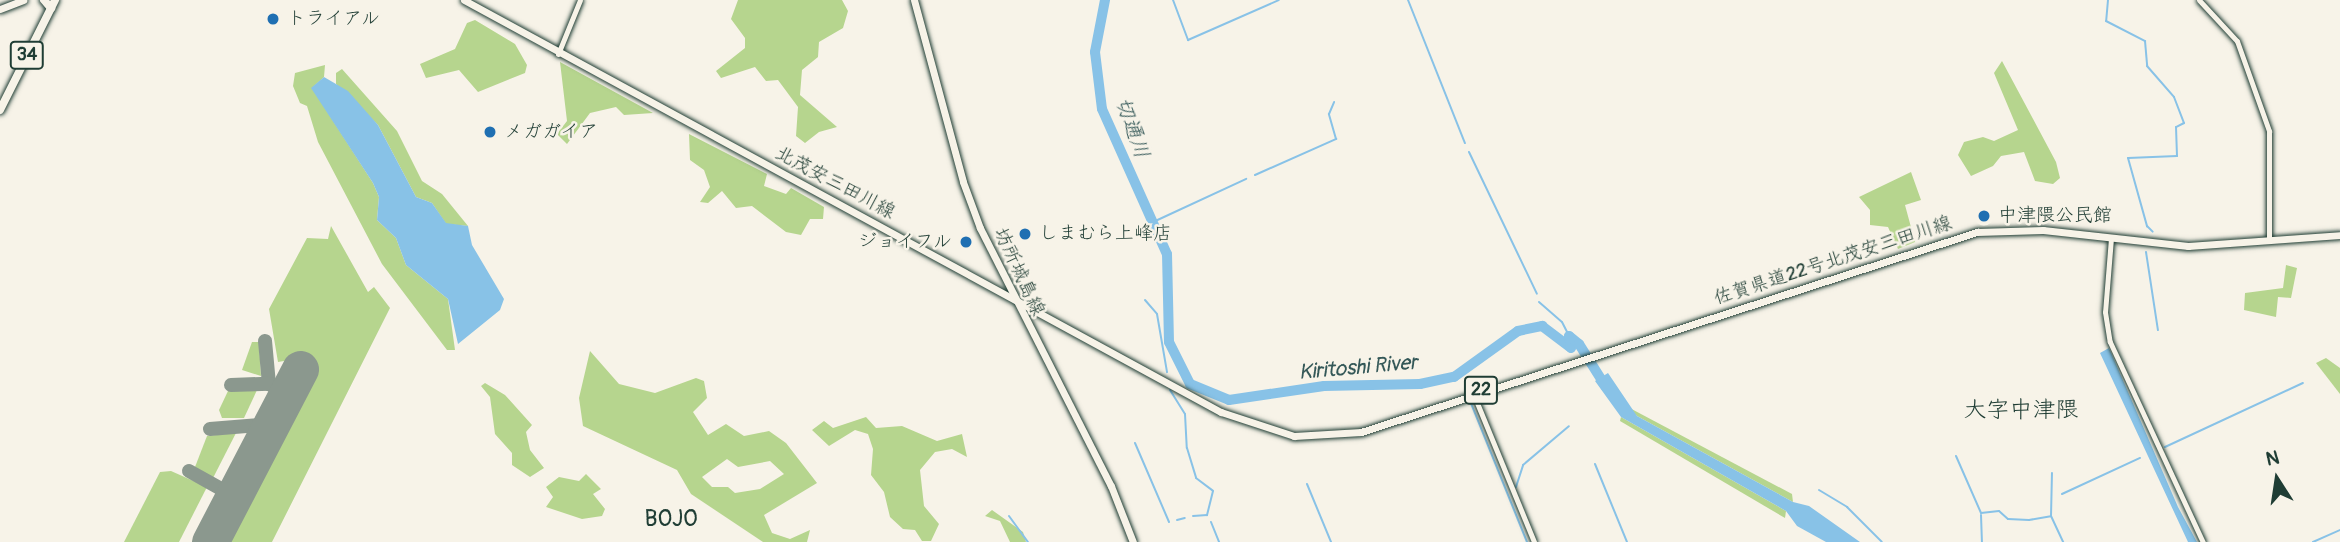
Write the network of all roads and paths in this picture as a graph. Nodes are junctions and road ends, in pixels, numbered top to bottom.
1 (23, 0) edge
2 (44, 0) edge
3 (464, 0) edge
4 (580, 0) edge
5 (914, 0) edge
6 (2199, 0) edge
7 (53, 4) edge
8 (0, 9) edge
9 (558, 54) junction
10 (0, 110) edge
11 (2340, 235) edge
12 (2111, 238) junction
13 (2269, 241) junction
14 (1012, 296) junction
15 (1473, 393) junction
16 (1391, 422) joint
17 (1133, 542) edge
18 (1534, 542) edge
19 (2203, 542) edge

1 - 8 main road
2 - 7 highway
3 - 9 main road, 北茂安三田川線 / 22
4 - 9 street
5 - 14 main road, 坊所城島線
6 - 13 street
7 - 10 highway, 34
9 - 14 main road, 北茂安三田川線 / 22
11 - 13 main road, 佐賀県道22号北茂安三田川線 / 22
12 - 13 main road, 佐賀県道22号北茂安三田川線 / 22
12 - 15 main road, 佐賀県道22号北茂安三田川線 / 22
12 - 19 street
14 - 16 main road, 北茂安三田川線 / 22
14 - 17 main road, 坊所城島線
15 - 16 main road, 佐賀県道22号北茂安三田川線 / 22
15 - 18 street

